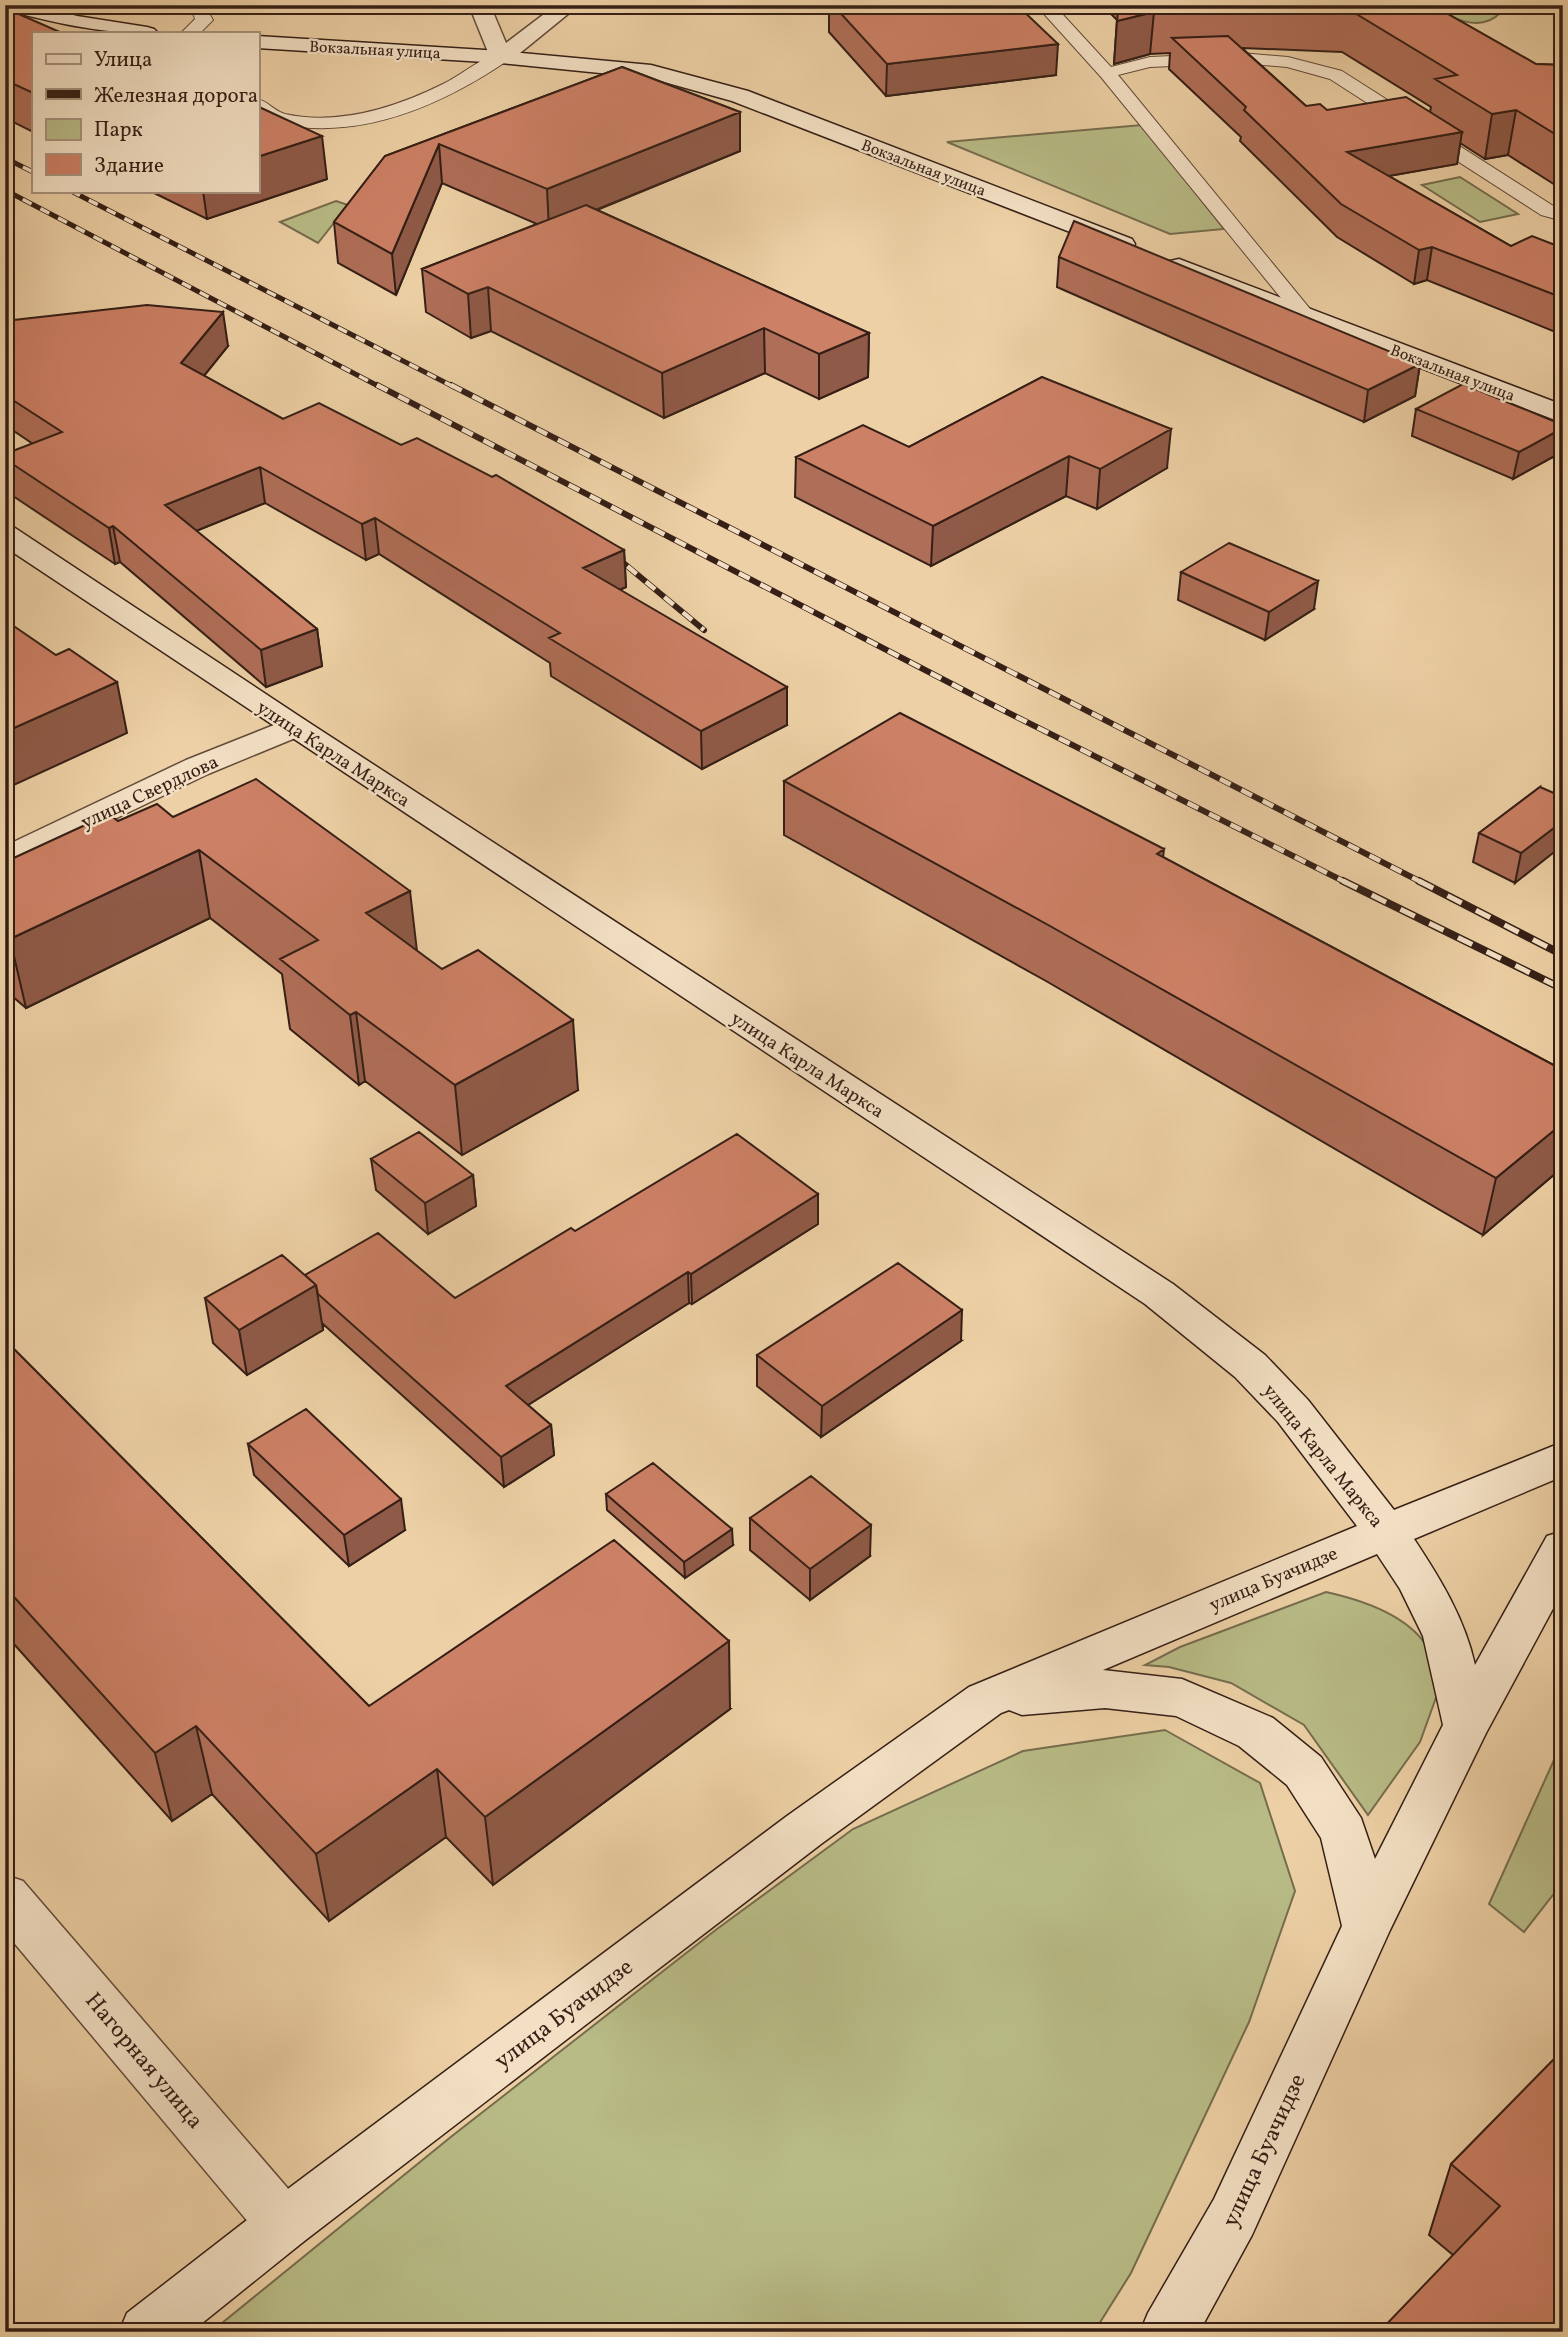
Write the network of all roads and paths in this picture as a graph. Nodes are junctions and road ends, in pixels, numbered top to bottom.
1 (9, 5) edge
2 (479, 5) edge
3 (569, 5) edge
4 (1044, 5) edge
5 (1057, 5) edge
6 (197, 7) edge
7 (141, 32) edge
8 (191, 32) edge
9 (259, 44) edge
10 (501, 57) junction
11 (1150, 62) junction
12 (1107, 73) junction
13 (259, 107) edge
14 (1563, 215) edge
15 (1305, 315) junction
16 (1563, 415) edge
17 (5, 534) edge
18 (294, 727) junction
19 (5, 859) edge
20 (1563, 1458) edge
21 (1385, 1530) junction
22 (1563, 1548) edge
23 (985, 1700) junction
24 (1466, 1725) junction
25 (5, 1896) edge
26 (1367, 1926) junction
27 (284, 2224) junction
28 (147, 2332) edge
29 (1168, 2332) edge

1 - 7 main road
2 - 10 main road
3 - 10 main road
4 - 12 lane
5 - 11 lane
6 - 8 lane
9 - 10 main road, Вокзальная улица
10 - 13 lane
10 - 15 main road, Вокзальная улица
11 - 12 lane
11 - 14 lane
12 - 15 lane
15 - 16 main road, Вокзальная улица
17 - 18 main road, улица Карла Маркса
18 - 19 main road, улица Свердлова
18 - 21 main road, улица Карла Маркса
20 - 21 main road, улица Буачидзе
21 - 23 main road, улица Буачидзе
21 - 24 main road, улица Карла Маркса
22 - 24 main road, улица Буачидзе
23 - 26 main road
23 - 27 main road, улица Буачидзе
24 - 26 main road, улица Буачидзе
25 - 27 main road, Нагорная улица
26 - 29 main road, улица Буачидзе
27 - 28 main road, улица Буачидзе

